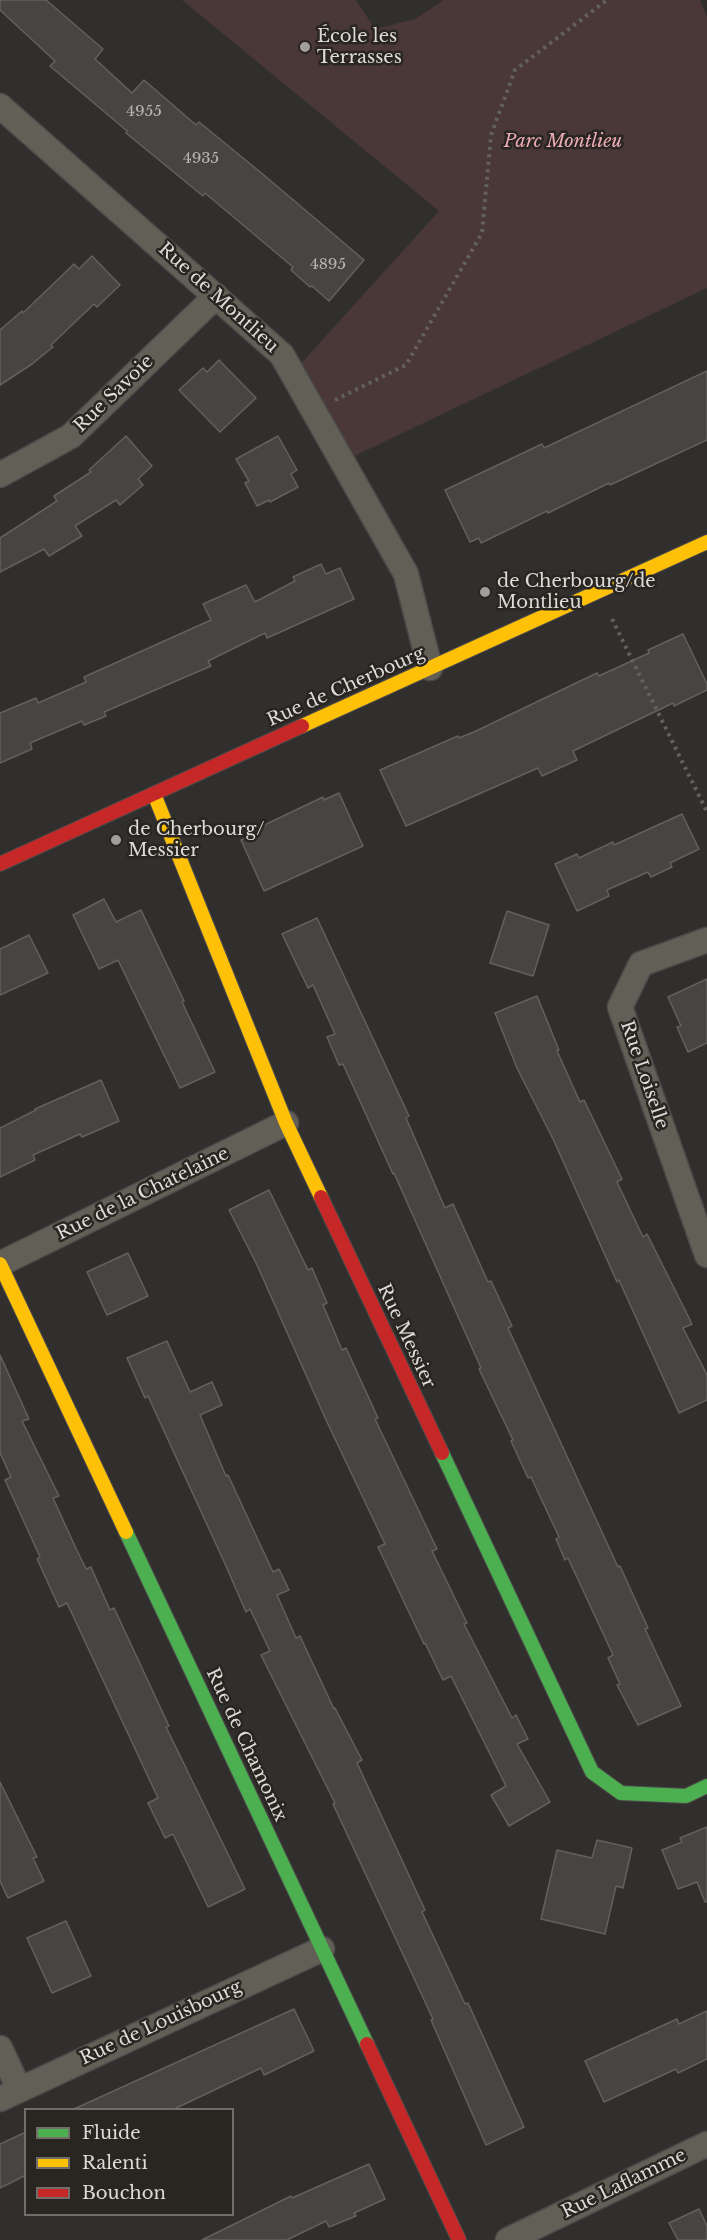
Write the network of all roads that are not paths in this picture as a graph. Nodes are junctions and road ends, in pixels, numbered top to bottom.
1 (0, 106) edge
2 (216, 296) junction
3 (0, 475) edge
4 (707, 542) edge
5 (430, 668) junction
6 (154, 794) junction
7 (0, 864) edge
8 (707, 940) edge
9 (286, 1124) junction
10 (707, 1255) edge
11 (0, 1264) edge
12 (707, 1786) edge
13 (322, 1948) junction
14 (0, 2048) edge
15 (9, 2094) edge
16 (707, 2144) edge
17 (459, 2240) edge
18 (508, 2240) edge

1 - 2 street, Rue de Montlieu
2 - 3 street, Rue Savoie
2 - 5 street, Rue de Montlieu
4 - 5 street, Rue de Cherbourg
5 - 6 street, Rue de Cherbourg
6 - 7 street, Rue de Cherbourg
6 - 9 street, Rue Messier
8 - 10 street, Rue Loiselle
9 - 11 street, Rue de la Chatelaine
9 - 12 street, Rue Messier
11 - 13 street, Rue de Chamonix
13 - 15 street, Rue de Louisbourg
13 - 17 street, Rue de Chamonix
14 - 15 street
16 - 18 street, Rue Laflamme

